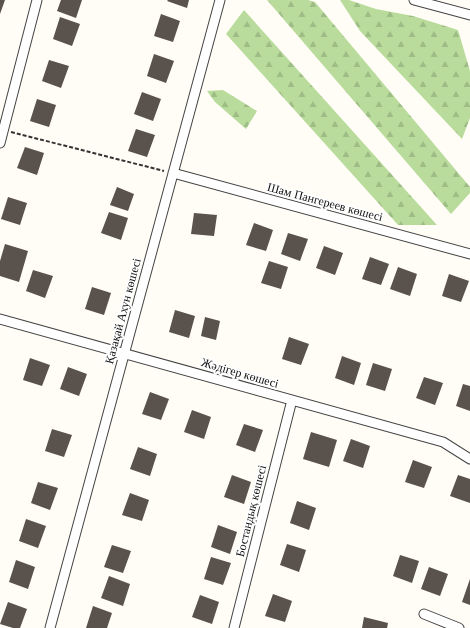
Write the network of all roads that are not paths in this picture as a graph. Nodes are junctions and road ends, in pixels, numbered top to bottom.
1 (37, 0) edge
2 (220, 0) edge
3 (414, 0) edge
4 (470, 15) edge
5 (2, 130) edge
6 (0, 143) edge
7 (173, 173) junction
8 (470, 254) edge
9 (0, 318) edge
10 (124, 353) junction
11 (292, 400) junction
12 (470, 459) edge
13 (424, 614) dead end
14 (50, 628) edge
15 (234, 628) edge
16 (459, 628) edge

1 - 5 street
2 - 7 street, Қазақай Ахун көшесі
3 - 4 street
5 - 6 street
7 - 8 street, Шам Пангереев көшесі
7 - 10 street, Қазақай Ахун көшесі
9 - 10 street, Жәдігер көшесі
10 - 11 street, Жәдігер көшесі
10 - 14 street, Қазақай Ахун көшесі
11 - 12 street, Жәдігер көшесі
11 - 15 street, Бостандық көшесі
13 - 16 street

